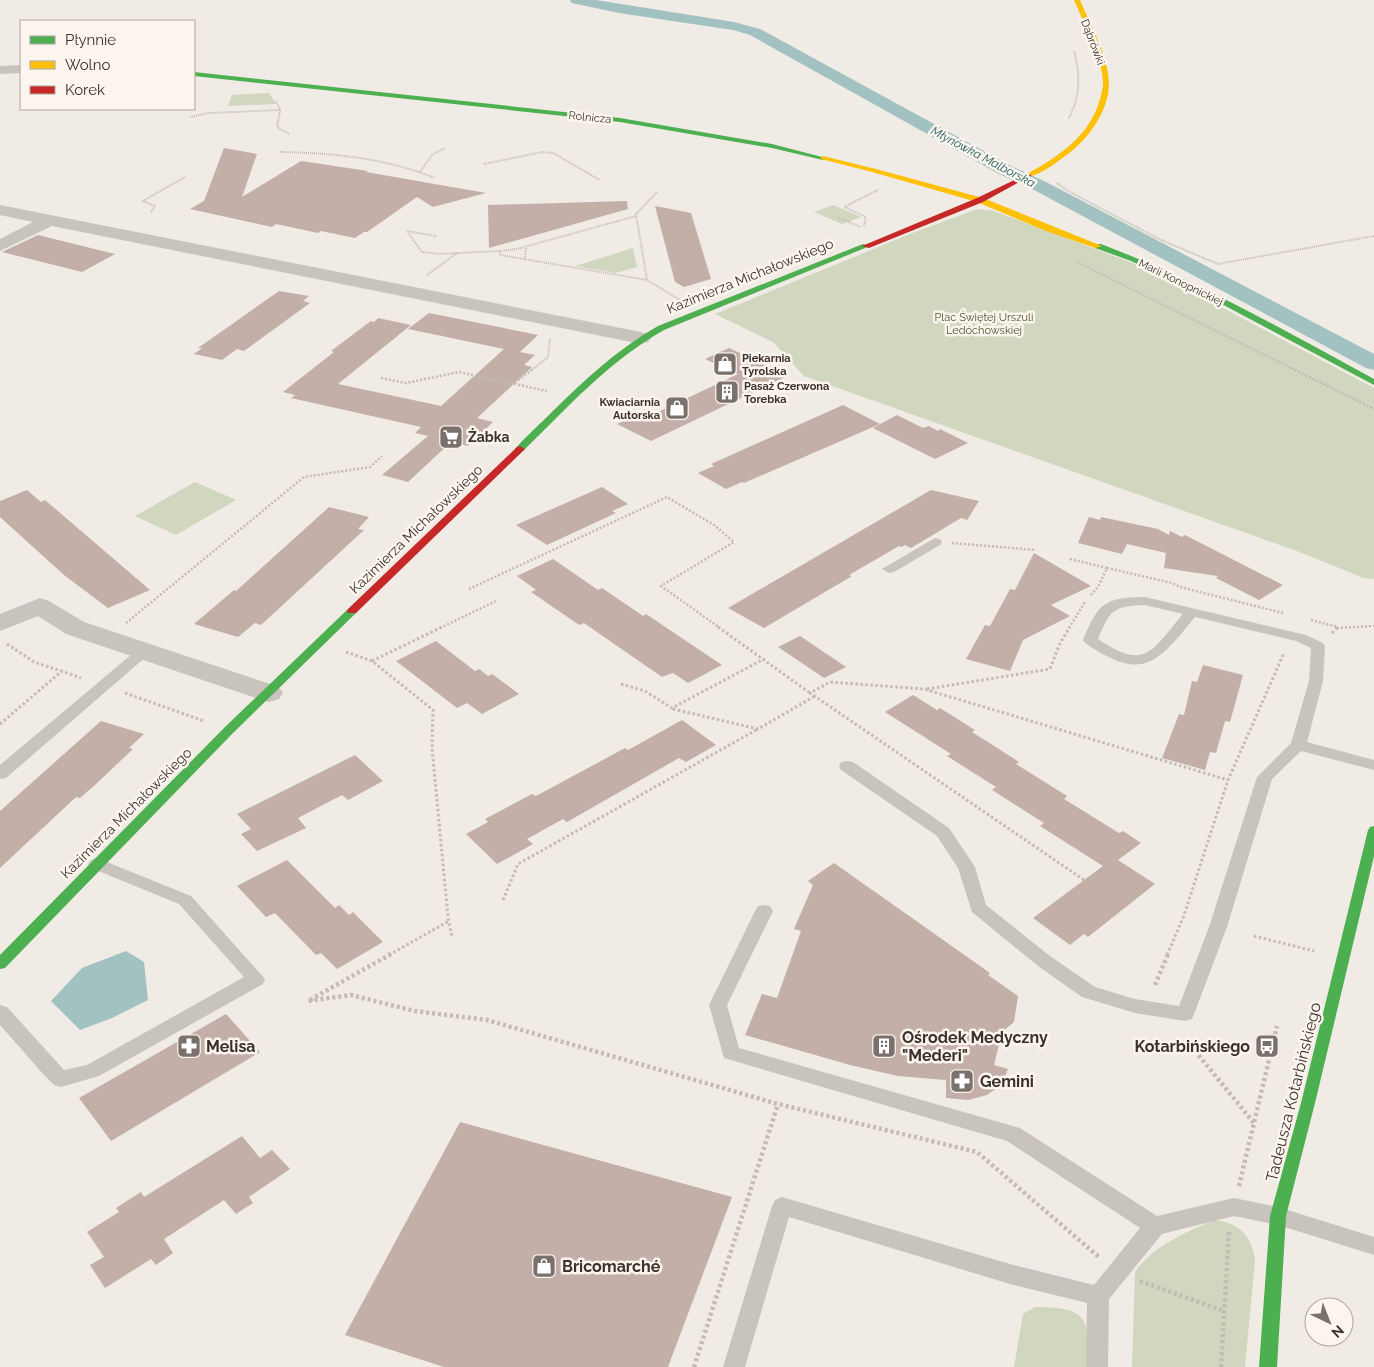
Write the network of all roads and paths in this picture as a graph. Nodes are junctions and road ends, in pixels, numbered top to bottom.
1 (1077, 0) edge
2 (1074, 49) dead end
3 (20, 69) edge
4 (0, 70) edge
5 (195, 74) edge
6 (265, 80) junction
7 (280, 110) junction
8 (190, 117) dead end
9 (1065, 124) dead end
10 (289, 134) dead end
11 (446, 148) dead end
12 (280, 152) dead end
13 (484, 164) dead end
14 (420, 172) junction
15 (1034, 172) junction
16 (185, 177) dead end
17 (435, 178) dead end
18 (600, 180) dead end
19 (879, 190) dead end
20 (657, 192) dead end
21 (980, 200) junction
22 (0, 210) edge
23 (151, 212) dead end
24 (636, 216) junction
25 (839, 218) dead end
26 (48, 220) junction
27 (436, 236) dead end
28 (1374, 236) edge
29 (0, 246) edge
30 (526, 247) junction
31 (500, 251) junction
32 (457, 253) junction
33 (525, 259) junction
34 (1075, 261) dead end
35 (646, 280) junction
36 (406, 290) junction
37 (701, 312) junction
38 (548, 319) junction
39 (641, 338) junction
40 (381, 378) dead end
41 (1374, 382) edge
42 (514, 384) junction
43 (576, 396) junction
44 (1374, 409) edge
45 (382, 456) dead end
46 (935, 542) joint
47 (1036, 550) dead end
48 (1070, 559) dead end
49 (1107, 568) junction
50 (889, 569) dead end
51 (469, 589) dead end
52 (496, 601) dead end
53 (1192, 612) junction
54 (1292, 615) dead end
55 (1310, 620) dead end
56 (1374, 626) edge
57 (1338, 627) junction
58 (3, 633) edge
59 (1292, 635) junction
60 (107, 639) junction
61 (1318, 646) junction
62 (340, 650) dead end
63 (143, 652) junction
64 (764, 659) junction
65 (372, 661) junction
66 (62, 672) dead end
67 (621, 684) dead end
68 (924, 690) junction
69 (269, 693) junction
70 (810, 693) junction
71 (815, 696) junction
72 (672, 708) junction
73 (758, 729) junction
74 (1298, 745) junction
75 (1374, 765) edge
76 (847, 766) dead end
77 (0, 774) edge
78 (1228, 780) junction
79 (1374, 830) edge
80 (97, 864) junction
81 (1084, 880) dead end
82 (503, 900) dead end
83 (764, 911) dead end
84 (449, 922) junction
85 (1254, 936) dead end
86 (452, 937) dead end
87 (1321, 953) dead end
88 (0, 964) edge
89 (1155, 985) dead end
90 (0, 1012) edge
91 (1191, 1046) dead end
92 (778, 1104) junction
93 (1254, 1124) dead end
94 (1278, 1216) junction
95 (1155, 1226) junction
96 (1374, 1246) edge
97 (1117, 1273) junction
98 (1098, 1296) junction
99 (1224, 1311) dead end
100 (694, 1367) edge
101 (734, 1367) edge
102 (1097, 1367) edge
103 (1268, 1367) edge

1 - 15 street, Dąbrówki
2 - 9 path
3 - 4 street
5 - 6 street, Rolnicza
6 - 7 path
6 - 21 street, Rolnicza
7 - 8 path
7 - 10 path
11 - 14 path
12 - 14 path
13 - 18 path
14 - 17 path
15 - 21 street, Dąbrówki
15 - 28 path
16 - 23 path
19 - 25 path
20 - 24 path
21 - 37 street, Kazimierza Michałowskiego
21 - 41 street, Marii Konopnickiej
22 - 26 street
24 - 30 path
24 - 35 path
26 - 29 street
26 - 36 street
27 - 32 path
30 - 31 path
30 - 33 path
31 - 32 path
31 - 33 path
32 - 36 path
33 - 35 path
34 - 44 path
35 - 37 path
36 - 38 street
37 - 39 street, Kazimierza Michałowskiego
38 - 39 street
38 - 42 path
39 - 43 street, Kazimierza Michałowskiego
40 - 42 path
42 - 43 path
43 - 69 street, Kazimierza Michałowskiego
45 - 60 path
46 - 47 path
46 - 50 lane
48 - 49 path
49 - 54 path
49 - 68 path
51 - 64 path
52 - 65 path
53 - 53 lane
53 - 59 lane
55 - 57 path
56 - 57 path
57 - 61 path
58 - 60 street
58 - 66 path
59 - 61 lane
59 - 78 path
60 - 63 street
61 - 74 lane
62 - 65 path
63 - 69 street
63 - 77 lane
64 - 70 path
64 - 72 path
65 - 84 path
67 - 72 path
68 - 70 path
68 - 78 path
69 - 80 street, Kazimierza Michałowskiego
70 - 71 path
71 - 73 path
71 - 81 path
72 - 73 path
73 - 82 path
74 - 75 lane
74 - 76 lane
78 - 89 path
79 - 94 street, Tadeusza Kotarbińskiego
80 - 88 street, Kazimierza Michałowskiego
80 - 90 lane
83 - 95 lane
84 - 86 path
84 - 92 path
85 - 87 path
91 - 93 path
92 - 97 path
92 - 100 path
94 - 95 lane
94 - 96 lane
94 - 103 street, Tadeusza Kotarbińskiego
95 - 97 lane
97 - 98 lane
97 - 99 path
98 - 101 lane
98 - 102 lane

